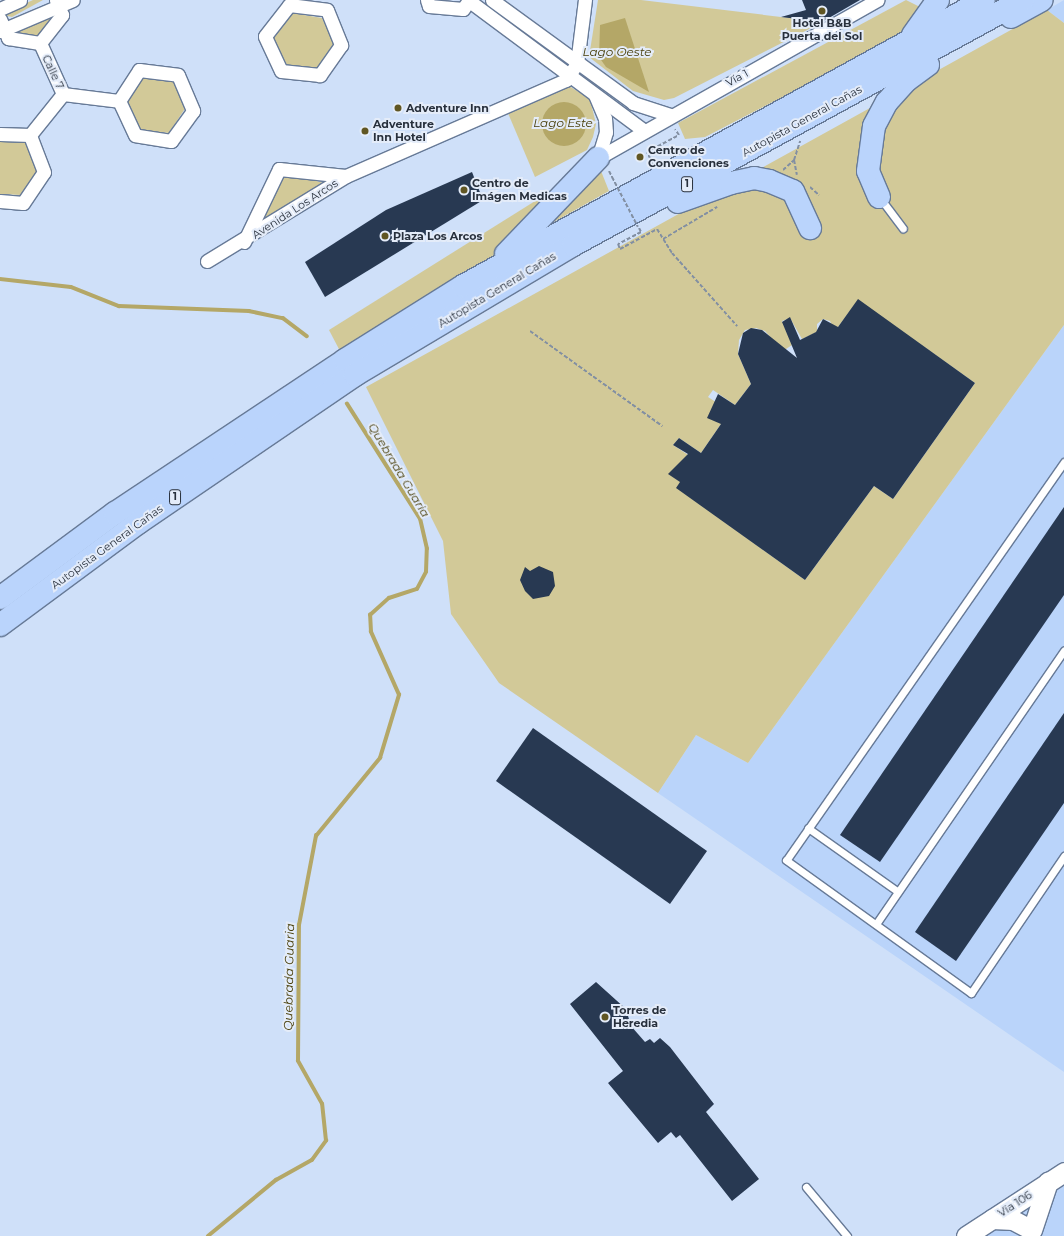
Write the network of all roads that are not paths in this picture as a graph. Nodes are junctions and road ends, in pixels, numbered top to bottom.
1 (20, 0) edge
2 (73, 0) edge
3 (427, 0) edge
4 (469, 0) edge
5 (492, 0) edge
6 (585, 0) edge
7 (877, 0) edge
8 (984, 0) edge
9 (1023, 0) edge
10 (1042, 0) edge
11 (57, 3) edge
12 (307, 3) edge
13 (931, 5) edge
14 (0, 9) edge
15 (1, 27) edge
16 (40, 43) junction
17 (906, 43) junction
18 (573, 69) junction
19 (594, 93) junction
20 (63, 94) junction
21 (118, 101) junction
22 (670, 115) junction
23 (643, 130) junction
24 (0, 134) edge
25 (30, 135) junction
26 (602, 162) junction
27 (346, 176) junction
28 (879, 197) joint
29 (0, 200) edge
30 (810, 228) dead end
31 (903, 228) dead end
32 (244, 242) junction
33 (207, 261) dead end
34 (491, 270) junction
35 (355, 375) junction
36 (233, 457) junction
37 (1064, 462) edge
38 (0, 598) edge
39 (0, 625) edge
40 (0, 637) edge
41 (1064, 650) edge
42 (808, 828) junction
43 (1064, 856) edge
44 (897, 891) junction
45 (876, 924) junction
46 (1064, 1172) edge
47 (1048, 1182) junction
48 (806, 1187) dead end
49 (992, 1219) junction
50 (1025, 1219) edge
51 (847, 1236) edge
52 (966, 1236) edge

1 - 14 street
2 - 11 street
3 - 4 street
4 - 18 street
5 - 18 street
6 - 18 street
7 - 22 street, Vía 1
8 - 17 highway, Autopista General Cañas / 1
9 - 35 highway, Autopista General Cañas / 1
10 - 28 highway
11 - 15 street
11 - 16 street
12 - 12 street
13 - 17 highway
15 - 16 street
16 - 20 street, Calle 7
17 - 34 highway, Autopista General Cañas / 1
18 - 19 street
18 - 22 street
18 - 27 street, Avenida Los Arcos
19 - 23 street
19 - 26 street
20 - 21 street, Calle 7
20 - 25 street
21 - 21 street
22 - 23 street, Vía 1
23 - 26 street, Vía 1
24 - 25 street
25 - 29 street
26 - 34 highway
27 - 32 street, Avenida Los Arcos
27 - 32 street, Avenida Los Arcos
28 - 31 lane
30 - 35 highway
32 - 33 street, Avenida Los Arcos
34 - 38 highway, Autopista General Cañas / 1
35 - 36 highway, Autopista General Cañas / 1
36 - 39 highway, Autopista General Cañas / 1
36 - 40 street
37 - 42 lane
41 - 44 lane
42 - 44 lane
42 - 45 lane
43 - 45 lane
44 - 45 lane
46 - 47 main road, Vía 106
47 - 50 main road, Vía 106
47 - 50 main road
48 - 51 lane
49 - 50 main road, Vía 106
49 - 50 main road
49 - 52 main road, Vía 106

